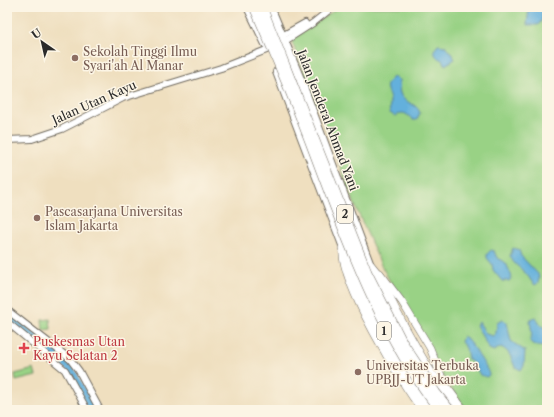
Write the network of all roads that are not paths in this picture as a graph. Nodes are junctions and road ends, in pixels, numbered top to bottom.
1 (248, 7) edge
2 (254, 7) edge
3 (262, 7) edge
4 (270, 7) edge
5 (333, 7) edge
6 (284, 38) junction
7 (267, 47) junction
8 (319, 128) junction
9 (301, 135) junction
10 (7, 140) edge
11 (343, 248) junction
12 (370, 266) junction
13 (7, 310) edge
14 (7, 322) edge
15 (87, 410) edge
16 (100, 410) edge
17 (422, 410) edge
18 (428, 410) edge
19 (432, 410) edge
20 (439, 410) edge
21 (450, 410) edge
22 (454, 410) edge
23 (457, 410) edge
24 (464, 410) edge

1 - 7 highway, 1
2 - 20 highway, 2, bridge
3 - 21 highway, 2, bridge
4 - 6 highway, Jalan Jenderal Ahmad Yani / 1
5 - 6 street, Jalan Utan Kayu
6 - 7 street, Jalan Utan Kayu
6 - 8 highway, Jalan Jenderal Ahmad Yani / 1
7 - 9 highway, 1
7 - 10 street, Jalan Utan Kayu
8 - 9 highway
8 - 12 highway, Jalan Jenderal Ahmad Yani / 1
9 - 11 highway, 1
11 - 17 main road, 1
11 - 18 highway
11 - 19 highway, 1
12 - 22 highway, Jalan Jenderal Ahmad Yani / 1
12 - 23 highway
12 - 24 main road, Jalan Jenderal Ahmad Yani / 1
13 - 16 street
14 - 15 street

